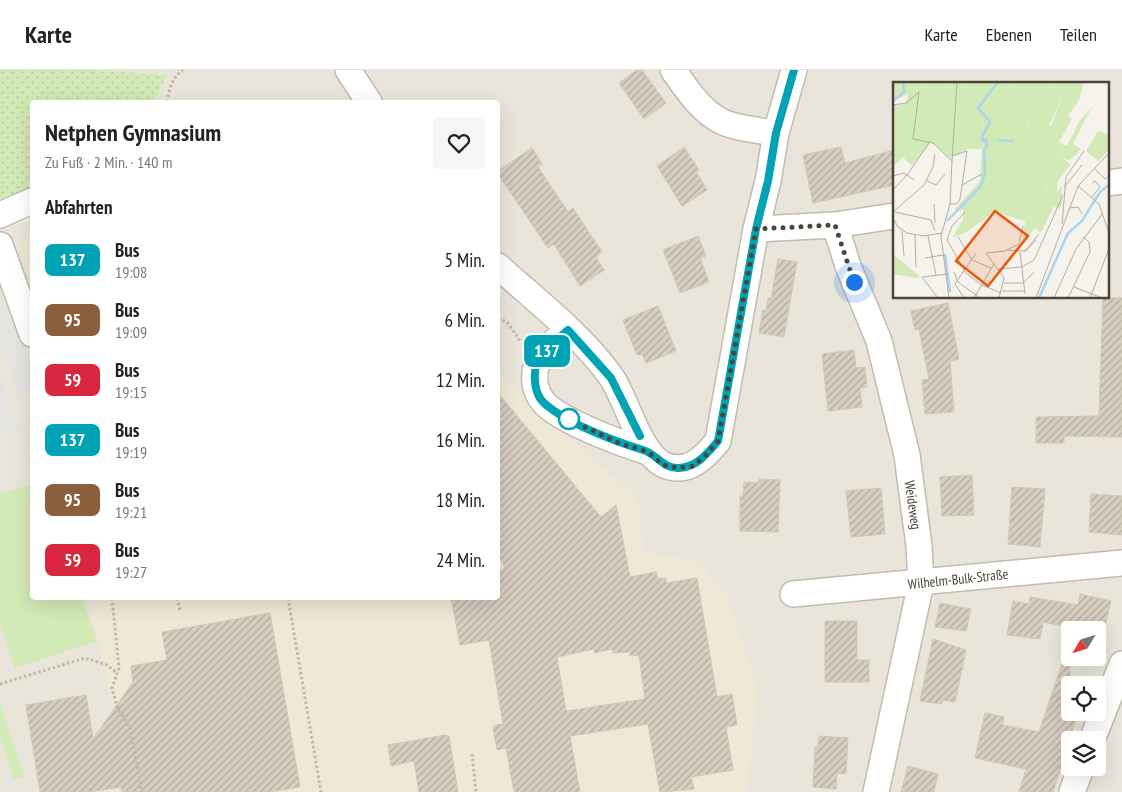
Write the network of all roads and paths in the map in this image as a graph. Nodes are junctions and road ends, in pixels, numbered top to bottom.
1 (184, 70) edge
2 (348, 70) edge
3 (673, 70) edge
4 (794, 70) edge
5 (167, 100) edge
6 (368, 100) edge
7 (776, 133) junction
8 (30, 202) edge
9 (0, 215) edge
10 (893, 216) edge
11 (835, 225) junction
12 (756, 229) junction
13 (0, 245) edge
14 (500, 268) edge
15 (500, 319) edge
16 (30, 328) edge
17 (568, 330) junction
18 (538, 362) junction
19 (648, 452) junction
20 (1122, 563) edge
21 (921, 583) junction
22 (793, 594) dead end
23 (112, 600) edge
24 (178, 600) edge
25 (288, 600) edge
26 (180, 610) dead end
27 (1122, 664) edge
28 (117, 673) junction
29 (0, 684) edge
30 (1096, 731) edge
31 (472, 754) dead end
32 (1078, 776) edge
33 (142, 792) edge
34 (321, 792) edge
35 (476, 792) edge
36 (876, 792) edge
37 (1072, 792) edge

1 - 5 path
2 - 6 street
3 - 7 street
4 - 7 street
7 - 12 street
8 - 9 street
10 - 11 street
11 - 12 street
11 - 21 street, Weideweg
12 - 19 street
13 - 16 street
14 - 17 street
15 - 18 path
17 - 18 street
17 - 19 street
18 - 19 street
20 - 21 street, Wilhelm-Bulk-Straße
21 - 22 street, Wilhelm-Bulk-Straße
21 - 36 street, Weideweg
23 - 28 path
24 - 26 path
25 - 34 path
27 - 30 street
28 - 29 path
28 - 33 path
31 - 35 path
32 - 37 street

